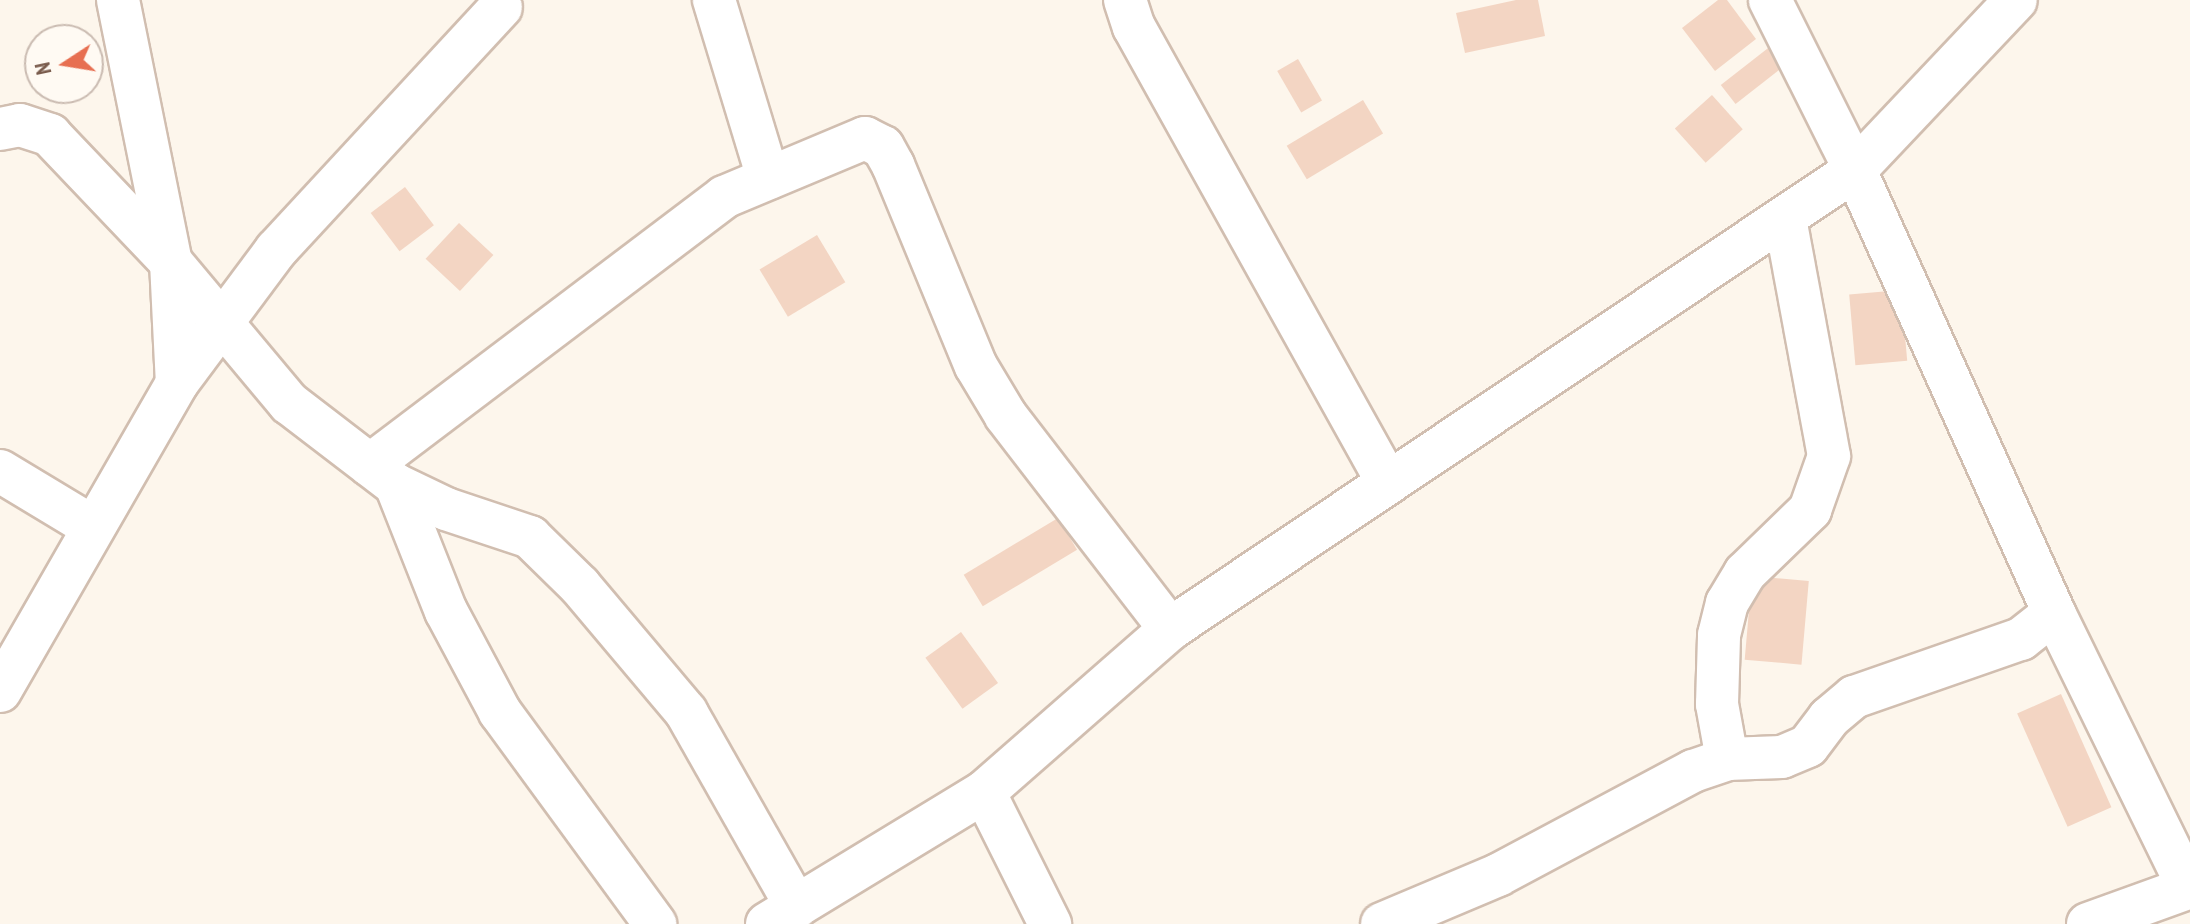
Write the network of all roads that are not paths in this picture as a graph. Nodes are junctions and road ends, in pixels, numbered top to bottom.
1 (118, 0) edge
2 (714, 0) edge
3 (1125, 0) edge
4 (1770, 0) edge
5 (2016, 0) edge
6 (501, 7) dead end
7 (0, 129) edge
8 (1855, 170) junction
9 (768, 178) junction
10 (1785, 218) junction
11 (171, 262) junction
12 (225, 325) junction
13 (177, 383) junction
14 (0, 471) edge
15 (383, 475) junction
16 (1388, 483) junction
17 (91, 526) junction
18 (2054, 613) junction
19 (1170, 629) junction
20 (0, 691) edge
21 (1727, 759) junction
22 (984, 792) junction
23 (2189, 887) edge
24 (782, 916) edge
25 (655, 924) edge
26 (1050, 924) edge
27 (1382, 924) edge
28 (2088, 924) edge

1 - 11 street
2 - 9 street
3 - 16 street
4 - 8 street
5 - 8 street
6 - 12 street
7 - 11 street
8 - 10 street
8 - 18 street
9 - 15 street
9 - 19 street
10 - 16 street
10 - 21 street
11 - 12 street
11 - 13 street
12 - 13 street
12 - 15 street
13 - 17 street
14 - 17 street
15 - 24 street
15 - 25 street
16 - 19 street
17 - 20 street
18 - 21 street
18 - 23 street
19 - 22 street
21 - 27 street
22 - 24 street
22 - 26 street
23 - 28 street

